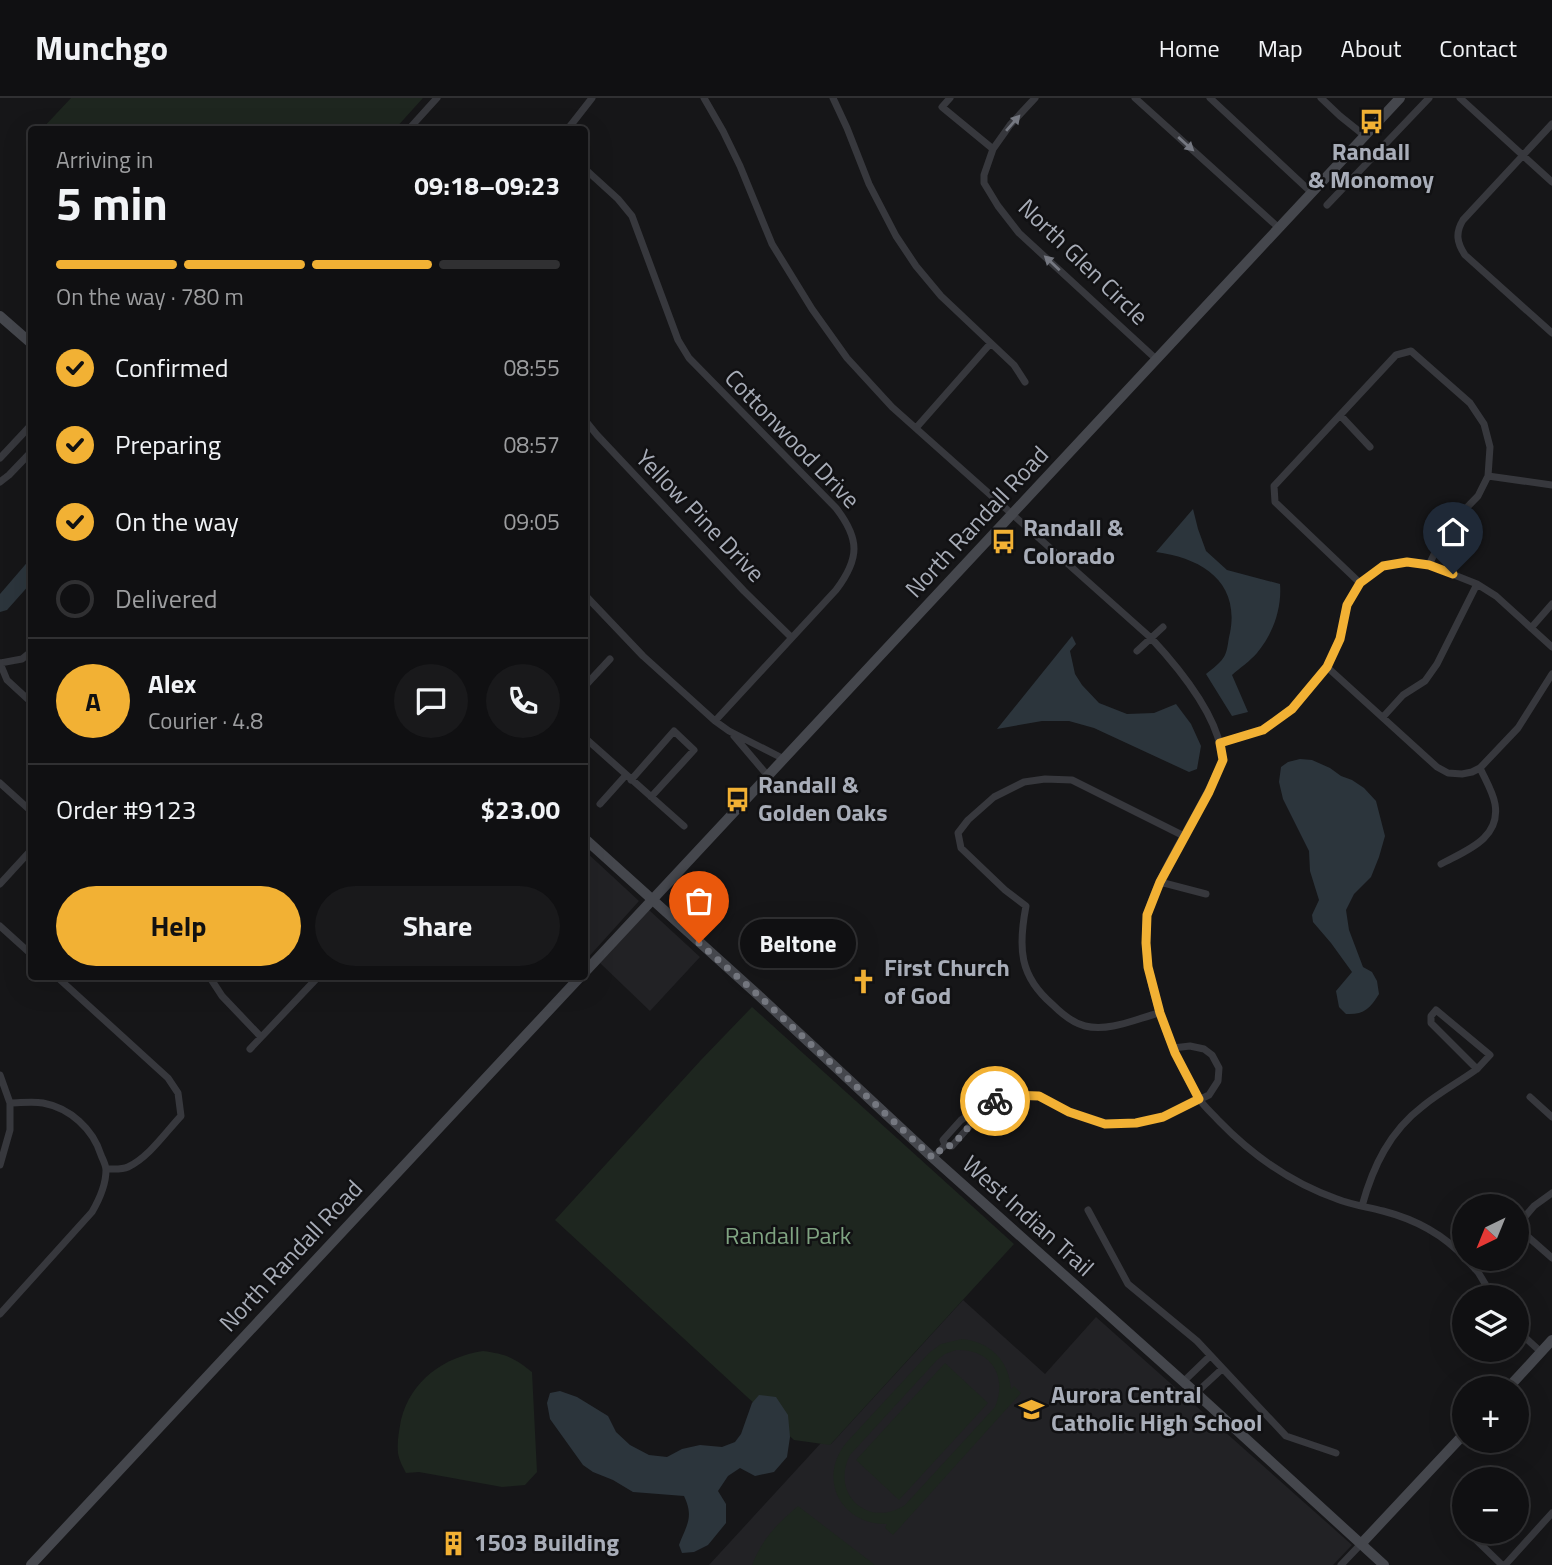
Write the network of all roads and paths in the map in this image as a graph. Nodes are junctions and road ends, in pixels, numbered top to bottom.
1 (437, 98) edge
2 (592, 98) edge
3 (704, 98) edge
4 (834, 98) edge
5 (950, 98) edge
6 (1035, 98) edge
7 (1135, 98) edge
8 (1210, 98) edge
9 (1321, 98) edge
10 (1400, 98) edge
11 (1429, 98) edge
12 (1460, 98) edge
13 (1552, 124) edge
14 (412, 126) edge
15 (570, 126) edge
16 (1365, 136) junction
17 (993, 149) junction
18 (1523, 156) junction
19 (588, 172) edge
20 (1552, 182) edge
21 (1312, 193) junction
22 (1327, 205) dead end
23 (1279, 228) junction
24 (0, 316) edge
25 (1552, 333) edge
26 (28, 340) edge
27 (990, 344) junction
28 (1156, 359) junction
29 (1025, 382) dead end
30 (1340, 415) junction
31 (588, 424) edge
32 (28, 428) edge
33 (916, 428) junction
34 (1370, 447) dead end
35 (28, 455) edge
36 (0, 458) edge
37 (1488, 475) junction
38 (0, 482) edge
39 (1552, 485) edge
40 (1012, 515) junction
41 (1429, 565) junction
42 (1360, 583) junction
43 (1477, 584) junction
44 (588, 598) edge
45 (1552, 604) edge
46 (1163, 627) dead end
47 (1531, 628) junction
48 (791, 637) junction
49 (1151, 638) junction
50 (1552, 646) edge
51 (1137, 651) dead end
52 (28, 654) edge
53 (610, 659) dead end
54 (0, 663) edge
55 (1327, 667) junction
56 (1552, 674) edge
57 (588, 683) edge
58 (28, 699) edge
59 (1383, 717) junction
60 (715, 721) junction
61 (729, 731) junction
62 (588, 741) edge
63 (1220, 743) junction
64 (784, 759) junction
65 (1480, 768) junction
66 (768, 776) junction
67 (628, 777) junction
68 (0, 783) edge
69 (651, 797) junction
70 (600, 804) dead end
71 (28, 808) edge
72 (684, 826) dead end
73 (1184, 836) junction
74 (588, 842) edge
75 (28, 853) edge
76 (1441, 864) dead end
77 (1160, 882) junction
78 (0, 884) edge
79 (1206, 894) dead end
80 (653, 900) junction
81 (0, 926) edge
82 (28, 951) edge
83 (588, 970) edge
84 (60, 980) edge
85 (212, 980) edge
86 (314, 980) edge
87 (578, 980) edge
88 (1160, 1013) junction
89 (261, 1037) junction
90 (1173, 1048) junction
91 (250, 1049) dead end
92 (1477, 1069) junction
93 (0, 1075) edge
94 (1531, 1097) dead end
95 (1199, 1099) junction
96 (10, 1102) junction
97 (1552, 1117) edge
98 (933, 1158) junction
99 (0, 1165) edge
100 (106, 1169) junction
101 (1552, 1193) edge
102 (1362, 1206) junction
103 (1088, 1210) dead end
104 (1530, 1211) edge
105 (1530, 1239) edge
106 (1452, 1246) edge
107 (1552, 1258) edge
108 (0, 1314) edge
109 (1552, 1340) edge
110 (1529, 1341) edge
111 (1541, 1352) junction
112 (1210, 1356) junction
113 (1222, 1369) junction
114 (1518, 1376) edge
115 (1183, 1382) junction
116 (1196, 1393) junction
117 (1452, 1447) edge
118 (1336, 1453) dead end
119 (1552, 1513) edge
120 (1361, 1544) junction
121 (1481, 1544) edge
122 (31, 1565) edge
123 (1341, 1565) edge
124 (1384, 1565) edge
125 (1503, 1565) edge

1 - 14 street
2 - 15 street
3 - 33 street
4 - 27 street
5 - 17 street
17 -> 6 street
7 -> 23 street
8 - 21 street
9 - 16 street
10 - 16 main road, North Randall Road
11 - 22 street
12 - 18 street
13 - 18 street
16 - 21 main road, North Randall Road
28 -> 17 street, North Glen Circle
18 - 20 street
18 - 25 street
19 - 48 street, Cottonwood Drive
21 - 23 main road, North Randall Road
23 - 28 main road, North Randall Road
24 - 26 main road
27 - 29 street
27 - 33 street
28 - 40 main road, North Randall Road
30 - 34 street
30 - 37 street
30 - 42 street
31 - 48 street, Yellow Pine Drive
32 - 36 street
33 - 40 street
35 - 38 street
37 - 39 street
37 - 41 street
40 - 49 street
40 - 64 main road, North Randall Road
41 - 42 street
41 - 43 street
42 - 55 street
43 - 47 street
43 - 59 street
44 - 60 street
45 - 47 street
46 - 49 street
47 - 50 street
48 - 60 street, Cottonwood Drive
49 - 51 street
49 - 63 street
52 - 54 street
53 - 57 street
54 - 58 street
55 - 59 street
55 - 63 street
56 - 65 street
59 - 65 street
60 - 61 street
61 - 64 street
61 - 66 street
62 - 67 street
63 - 73 street
64 - 66 main road, North Randall Road
65 - 76 street
66 - 80 main road, North Randall Road
67 - 69 street
67 - 69 street
67 - 70 street
68 - 71 street
69 - 72 street
73 - 77 street
73 - 88 street
74 - 80 main road, West Indian Trail
75 - 78 street
77 - 79 street
77 - 88 street
80 - 83 main road, North Randall Road
80 - 98 main road, West Indian Trail
81 - 82 street
84 - 100 street
85 - 89 street
86 - 89 street
87 - 122 main road, North Randall Road
88 - 90 street
89 - 91 street
90 - 95 street
90 - 95 street
92 - 92 street
92 - 102 street
93 - 96 street
94 - 97 street
95 - 98 street
95 - 102 street
96 - 99 street
96 - 100 street
98 - 115 main road, West Indian Trail
100 - 108 street
101 - 104 street
102 - 106 street
103 - 112 street
105 - 107 street
109 - 111 main road
110 - 111 street
111 - 114 main road
112 - 113 street
112 - 115 street
113 - 116 street
113 - 118 street
115 - 116 main road, West Indian Trail
116 - 120 main road, West Indian Trail
117 - 120 main road
119 - 125 street
120 - 123 street
120 - 124 main road, West Indian Trail
121 - 125 street

